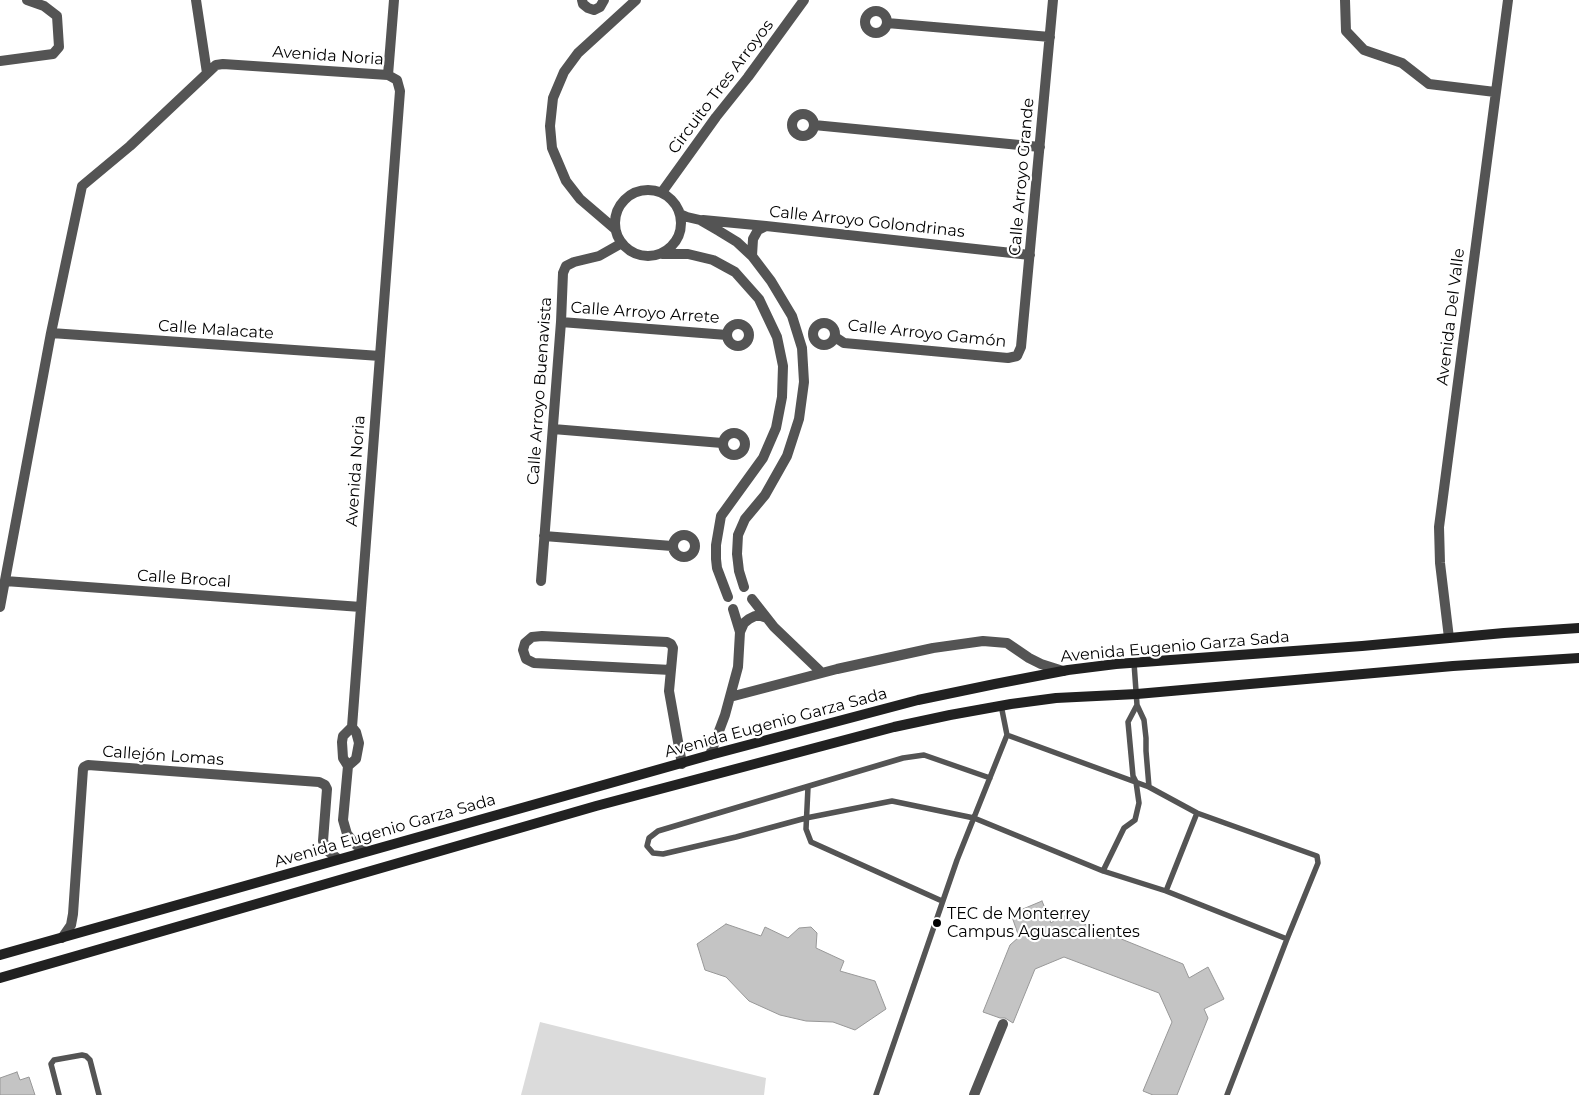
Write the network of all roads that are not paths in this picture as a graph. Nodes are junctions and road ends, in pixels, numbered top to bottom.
1 (27, 0) edge
2 (196, 0) edge
3 (394, 0) edge
4 (582, 0) edge
5 (604, 0) edge
6 (636, 0) edge
7 (804, 0) edge
8 (1053, 0) edge
9 (1345, 0) edge
10 (1508, 0) edge
11 (888, 23) dead end
12 (1050, 37) junction
13 (0, 61) edge
14 (207, 73) junction
15 (388, 74) junction
16 (1495, 92) junction
17 (814, 125) dead end
18 (1040, 147) junction
19 (662, 192) junction
20 (680, 214) junction
21 (700, 220) junction
22 (766, 226) junction
23 (615, 228) junction
24 (622, 243) junction
25 (662, 254) junction
26 (752, 256) junction
27 (1030, 256) junction
28 (561, 322) junction
29 (51, 333) junction
30 (727, 335) dead end
31 (835, 337) dead end
32 (380, 356) junction
33 (1017, 356) joint
34 (552, 429) junction
35 (722, 443) dead end
36 (544, 536) junction
37 (672, 546) dead end
38 (541, 580) dead end
39 (5, 581) junction
40 (744, 587) dead end
41 (728, 597) dead end
42 (752, 599) dead end
43 (0, 607) edge
44 (361, 607) junction
45 (733, 610) dead end
46 (767, 618) junction
47 (1579, 628) edge
48 (740, 632) junction
49 (1449, 638) junction
50 (1579, 658) edge
51 (1134, 663) junction
52 (671, 670) junction
53 (1063, 671) junction
54 (821, 672) junction
55 (1137, 694) junction
56 (730, 697) junction
57 (1001, 706) junction
58 (1137, 706) junction
59 (352, 727) junction
60 (1007, 735) junction
61 (710, 755) junction
62 (682, 764) junction
63 (348, 766) junction
64 (990, 778) junction
65 (1136, 782) junction
66 (808, 787) junction
67 (1149, 787) junction
68 (1197, 813) junction
69 (806, 818) junction
70 (974, 818) junction
71 (369, 850) junction
72 (338, 859) junction
73 (1103, 871) junction
74 (1166, 892) junction
75 (942, 901) junction
76 (62, 938) junction
77 (1287, 940) junction
78 (0, 954) edge
79 (0, 978) edge
80 (1003, 1024) dead end
81 (59, 1095) edge
82 (99, 1095) edge
83 (876, 1095) edge
84 (974, 1095) edge
85 (1227, 1095) edge

1 - 13 street
2 - 14 street
3 - 15 street
4 - 5 street
6 - 23 street
7 - 19 street, Circuito Tres Arroyos
8 - 12 street, Calle Arroyo Grande
9 - 16 street
10 - 16 street, Avenida Del Valle
11 - 12 street
12 - 18 street, Calle Arroyo Grande
14 - 15 street, Avenida Noria
14 - 29 street, Avenida Noria
15 - 32 street, Avenida Noria
16 - 49 street, Avenida Del Valle
17 - 18 street
18 - 27 street, Calle Arroyo Grande
19 - 20 street
19 - 23 street
20 - 21 street
20 - 25 street
21 - 22 street, Calle Arroyo Golondrinas
21 - 26 street
22 - 26 street
22 - 27 street, Calle Arroyo Golondrinas
23 - 24 street
24 - 25 street
24 - 28 street, Calle Arroyo Buenavista
25 - 41 street
26 - 40 street
27 - 33 street, Calle Arroyo Grande
28 - 30 street, Calle Arroyo Arrete
28 - 34 street, Calle Arroyo Buenavista
29 - 32 street, Calle Malacate
29 - 39 street, Avenida Noria
31 - 33 street, Calle Arroyo Gamón
32 - 44 street, Avenida Noria
34 - 35 street
34 - 36 street, Calle Arroyo Buenavista
36 - 37 street
36 - 38 street, Calle Arroyo Buenavista
39 - 43 street, Avenida Noria
39 - 44 street, Calle Brocal
42 - 46 street
44 - 59 street, Avenida Noria
45 - 48 street
46 - 48 street
46 - 54 street
47 - 49 main road, Avenida Eugenio Garza Sada
48 - 56 street
49 - 51 main road, Avenida Eugenio Garza Sada
50 - 55 main road
51 - 53 main road, Avenida Eugenio Garza Sada
51 - 55 lane
52 - 52 street
52 - 62 street
53 - 54 street
53 - 61 main road, Avenida Eugenio Garza Sada
54 - 56 street
55 - 57 main road
55 - 58 lane
56 - 61 street
57 - 60 lane
57 - 79 main road
58 - 65 lane
58 - 67 lane
59 - 63 street, Avenida Noria
59 - 63 street, Avenida Noria
60 - 64 lane
60 - 65 lane
61 - 62 main road, Avenida Eugenio Garza Sada
62 - 71 main road, Avenida Eugenio Garza Sada
63 - 71 street, Avenida Noria
64 - 66 lane
64 - 70 lane
65 - 67 lane
65 - 73 lane
66 - 69 lane
66 - 69 lane
67 - 68 lane
68 - 74 lane
68 - 77 lane
69 - 70 lane
69 - 75 lane
70 - 73 lane
70 - 75 lane
71 - 72 main road, Avenida Eugenio Garza Sada
72 - 76 main road, Avenida Eugenio Garza Sada
72 - 76 street, Callejón Lomas
73 - 74 lane
74 - 77 lane
75 - 83 lane
76 - 78 main road, Avenida Eugenio Garza Sada
77 - 85 lane
80 - 84 street
81 - 82 lane

